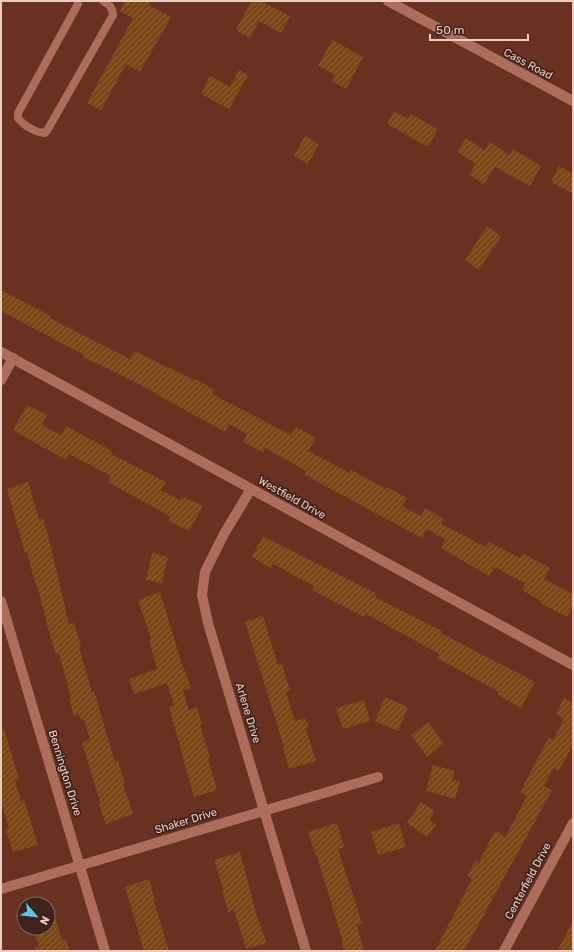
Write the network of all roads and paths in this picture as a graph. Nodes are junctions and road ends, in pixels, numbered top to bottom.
1 (78, 1) edge
2 (103, 1) edge
3 (388, 1) edge
4 (573, 102) edge
5 (1, 352) edge
6 (13, 358) junction
7 (1, 380) edge
8 (251, 489) junction
9 (1, 601) edge
10 (573, 665) edge
11 (378, 777) dead end
12 (264, 810) junction
13 (573, 823) edge
14 (80, 865) junction
15 (1, 889) edge
16 (105, 951) edge
17 (306, 951) edge
18 (504, 951) edge

1 - 2 lane
3 - 4 street, Cass Road
5 - 6 street, Westfield Drive
6 - 7 street
6 - 8 street, Westfield Drive
8 - 10 street, Westfield Drive
8 - 12 street, Arlene Drive
9 - 14 street, Bennington Drive
11 - 12 street, Shaker Drive
12 - 14 street, Shaker Drive
12 - 17 street, Arlene Drive
13 - 18 street, Centerfield Drive
14 - 15 street, Shaker Drive
14 - 16 street, Bennington Drive

